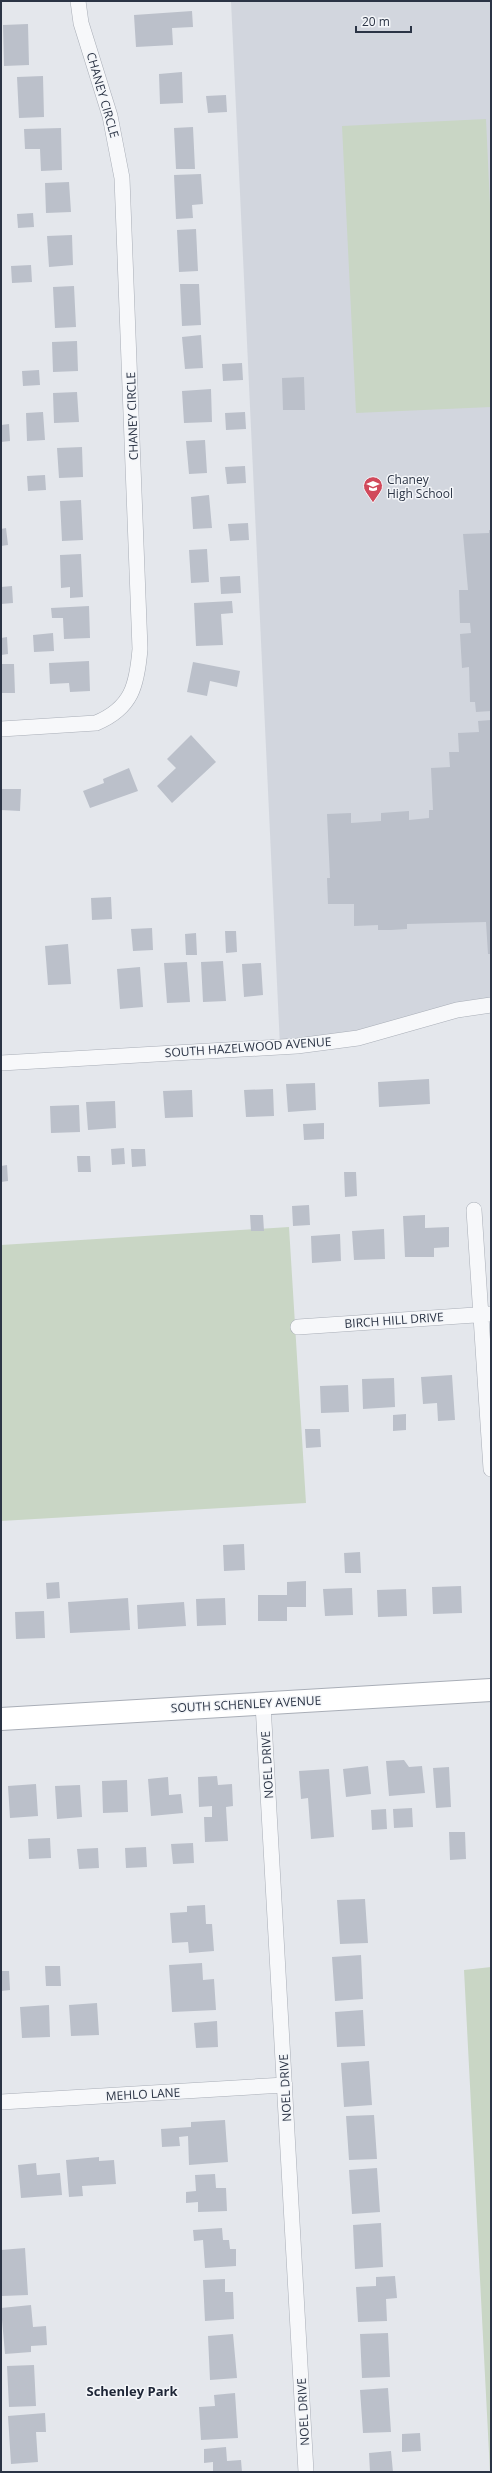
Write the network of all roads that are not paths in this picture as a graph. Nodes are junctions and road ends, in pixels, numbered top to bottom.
1 (78, 1) edge
2 (1, 729) edge
3 (491, 1005) edge
4 (1, 1063) edge
5 (474, 1210) dead end
6 (486, 1315) edge
7 (298, 1327) dead end
8 (491, 1469) edge
9 (491, 1690) edge
10 (263, 1704) junction
11 (1, 1719) edge
12 (285, 2085) junction
13 (1, 2102) edge
14 (306, 2472) edge

1 - 2 street, CHANEY CIRCLE
3 - 4 street, SOUTH HAZELWOOD AVENUE
5 - 6 street
6 - 7 street, BIRCH HILL DRIVE
6 - 8 street
9 - 10 street, SOUTH SCHENLEY AVENUE
10 - 11 street, SOUTH SCHENLEY AVENUE
10 - 12 street, NOEL DRIVE
12 - 13 street, MEHLO LANE
12 - 14 street, NOEL DRIVE

